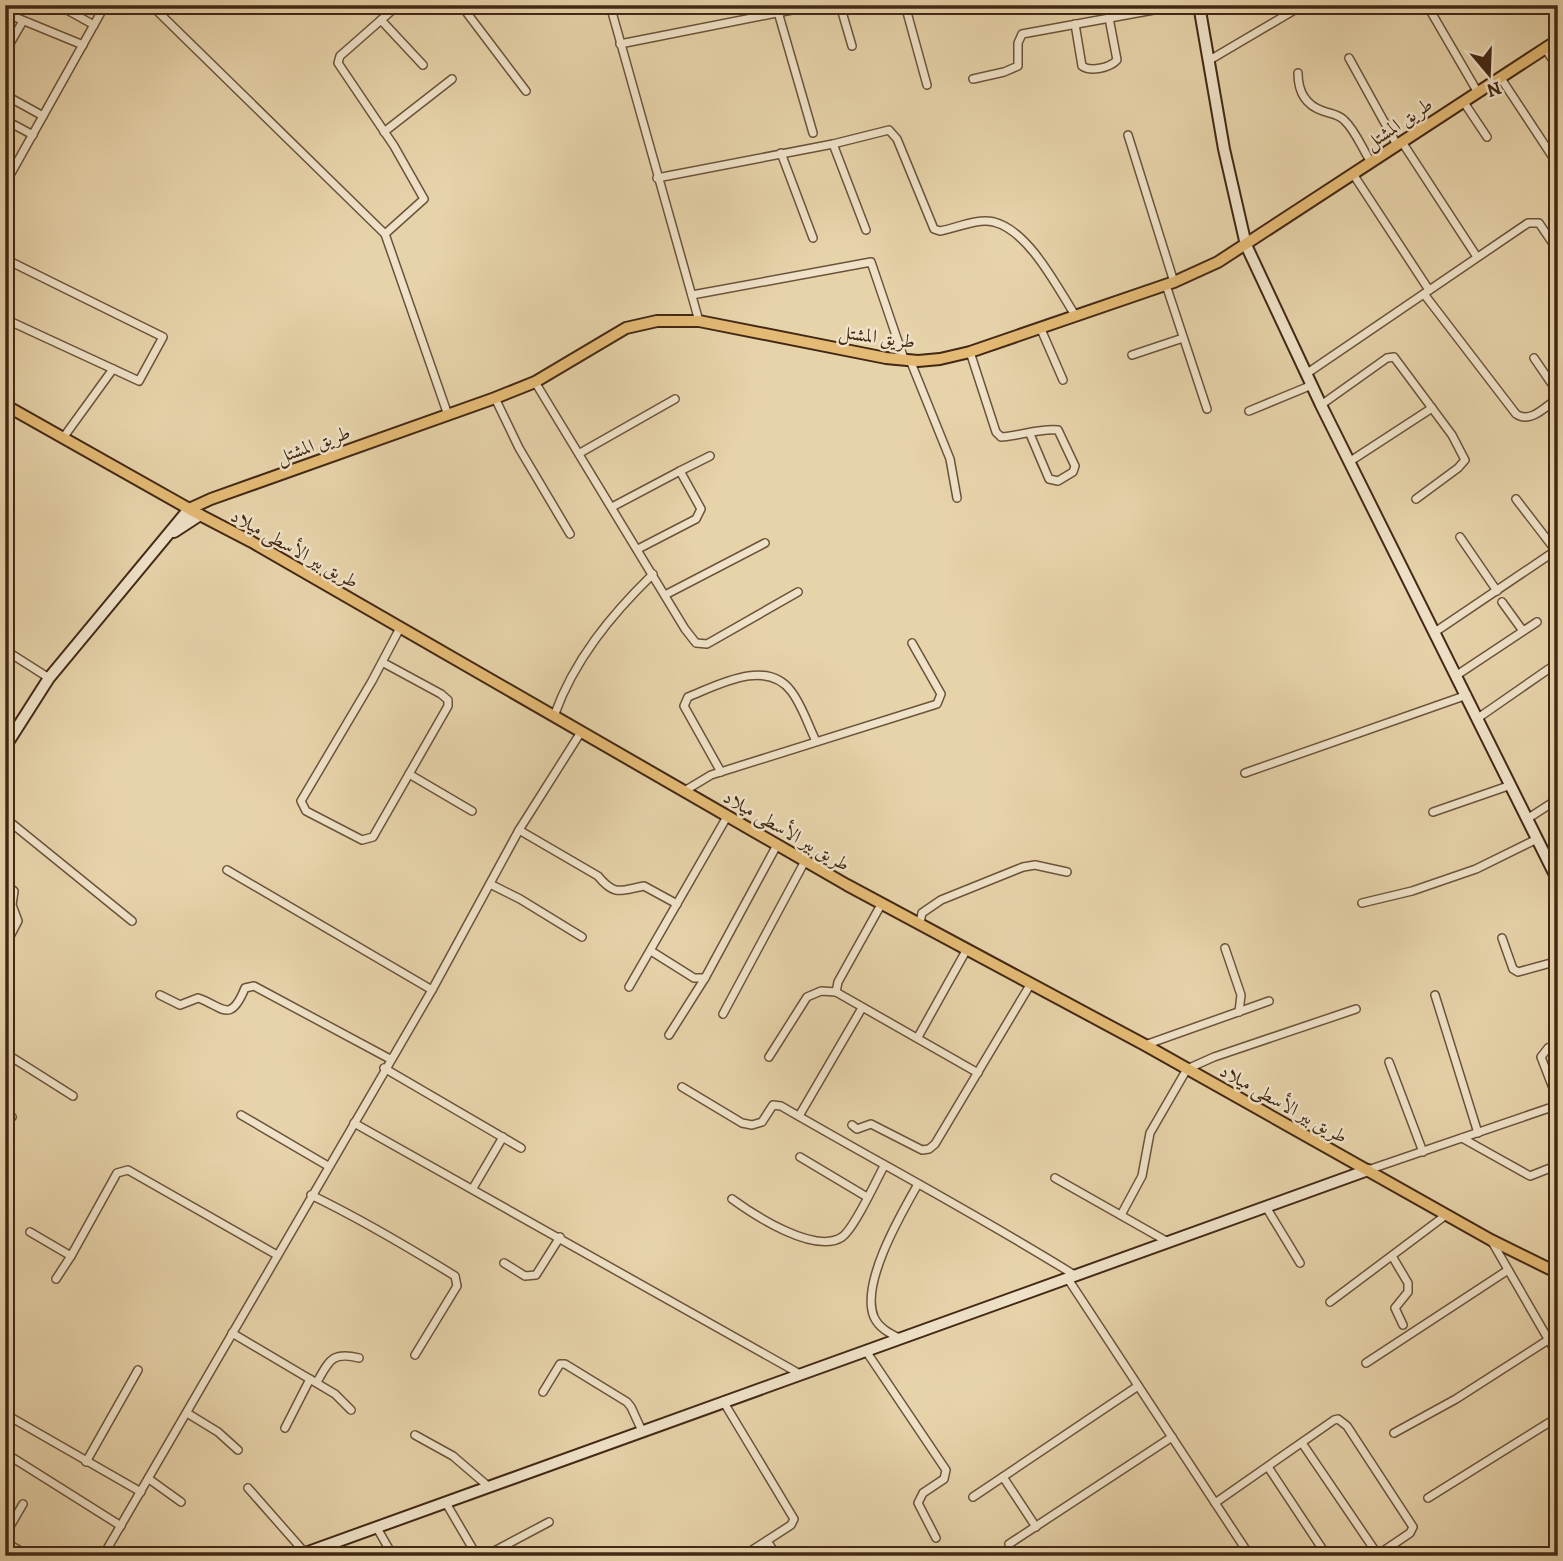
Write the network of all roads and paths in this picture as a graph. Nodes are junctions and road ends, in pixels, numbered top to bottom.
1 (58, 5) edge
2 (151, 5) edge
3 (398, 5) edge
4 (465, 5) edge
5 (610, 5) edge
6 (817, 5) edge
7 (840, 5) edge
8 (905, 5) edge
9 (1181, 5) edge
10 (1199, 5) edge
11 (1303, 5) edge
12 (1427, 5) edge
13 (105, 6) edge
14 (778, 12) junction
15 (5, 13) edge
16 (1110, 18) junction
17 (382, 20) junction
18 (23, 21) junction
19 (1075, 24) junction
20 (94, 25) junction
21 (1558, 40) edge
22 (620, 44) junction
23 (83, 45) junction
24 (852, 46) dead end
25 (1545, 48) junction
26 (5, 52) edge
27 (1349, 58) dead end
28 (1209, 61) junction
29 (423, 65) dead end
30 (1558, 68) edge
31 (1298, 72) dead end
32 (1500, 77) junction
33 (452, 79) dead end
34 (973, 79) dead end
35 (928, 85) dead end
36 (526, 91) dead end
37 (1477, 91) junction
38 (5, 95) edge
39 (1463, 101) junction
40 (43, 116) junction
41 (5, 120) edge
42 (384, 132) junction
43 (813, 132) dead end
44 (33, 135) junction
45 (1128, 135) dead end
46 (1487, 137) dead end
47 (833, 144) junction
48 (1399, 144) junction
49 (781, 153) junction
50 (1371, 162) junction
51 (1558, 165) edge
52 (1353, 174) junction
53 (657, 178) junction
54 (5, 184) edge
55 (866, 230) dead end
56 (385, 234) junction
57 (813, 238) dead end
58 (1246, 245) junction
59 (1558, 251) edge
60 (1477, 257) junction
61 (5, 259) edge
62 (1170, 284) junction
63 (1426, 292) junction
64 (692, 295) junction
65 (1075, 316) junction
66 (5, 319) edge
67 (699, 321) junction
68 (1040, 327) junction
69 (1183, 338) junction
70 (970, 352) junction
71 (1132, 355) dead end
72 (1534, 358) dead end
73 (907, 360) junction
74 (113, 369) junction
75 (1306, 374) junction
76 (1063, 380) dead end
77 (535, 382) junction
78 (1312, 386) junction
79 (1558, 396) edge
80 (495, 398) junction
81 (676, 399) dead end
82 (5, 405) edge
83 (1321, 405) junction
84 (1432, 408) junction
85 (1207, 409) dead end
86 (1249, 411) dead end
87 (448, 415) junction
88 (1030, 434) junction
89 (63, 438) junction
90 (580, 453) junction
91 (710, 456) dead end
92 (1349, 462) junction
93 (680, 471) junction
94 (230, 493) junction
95 (957, 498) dead end
96 (1416, 499) dead end
97 (1516, 499) dead end
98 (612, 507) junction
99 (189, 509) junction
100 (200, 515) junction
101 (570, 534) dead end
102 (168, 535) junction
103 (1460, 537) dead end
104 (765, 543) dead end
105 (638, 549) junction
106 (1557, 550) edge
107 (653, 574) junction
108 (1497, 591) junction
109 (798, 592) dead end
110 (665, 595) junction
111 (1502, 602) dead end
112 (1537, 622) dead end
113 (400, 628) junction
114 (1435, 632) junction
115 (1523, 632) junction
116 (912, 643) dead end
117 (5, 650) edge
118 (382, 662) junction
119 (1553, 666) dead end
120 (1457, 675) junction
121 (49, 678) junction
122 (1466, 695) junction
123 (554, 716) junction
124 (1478, 718) junction
125 (581, 732) junction
126 (816, 741) junction
127 (5, 747) edge
128 (722, 772) junction
129 (1245, 773) dead end
130 (409, 774) junction
131 (1511, 785) junction
132 (686, 790) junction
133 (1558, 799) edge
134 (472, 811) dead end
135 (1433, 812) dead end
136 (728, 815) junction
137 (5, 818) edge
138 (1527, 819) junction
139 (519, 830) junction
140 (1537, 839) junction
141 (777, 845) junction
142 (805, 861) junction
143 (227, 870) dead end
144 (1067, 872) dead end
145 (1558, 881) edge
146 (5, 884) edge
147 (490, 884) junction
148 (882, 903) junction
149 (1362, 903) dead end
150 (677, 904) junction
151 (132, 920) dead end
152 (920, 923) junction
153 (582, 937) dead end
154 (1502, 938) dead end
155 (5, 946) edge
156 (1225, 948) dead end
157 (967, 949) junction
158 (652, 951) junction
159 (1558, 961) edge
160 (705, 978) junction
161 (1030, 985) junction
162 (629, 988) dead end
163 (432, 989) junction
164 (836, 992) junction
165 (160, 995) dead end
166 (1435, 995) dead end
167 (1269, 1001) dead end
168 (862, 1008) junction
169 (1356, 1009) dead end
170 (1239, 1012) junction
171 (723, 1014) dead end
172 (669, 1035) dead end
173 (918, 1037) junction
174 (1558, 1044) edge
175 (1145, 1045) junction
176 (5, 1053) edge
177 (769, 1057) dead end
178 (390, 1059) junction
179 (1389, 1062) dead end
180 (384, 1068) junction
181 (1187, 1069) junction
182 (978, 1073) junction
183 (682, 1087) dead end
184 (1553, 1088) dead end
185 (73, 1096) dead end
186 (1558, 1105) edge
187 (241, 1115) dead end
188 (799, 1116) junction
189 (354, 1123) junction
190 (852, 1125) dead end
191 (1478, 1133) junction
192 (503, 1137) junction
193 (1462, 1138) junction
194 (521, 1148) dead end
195 (1423, 1152) junction
196 (800, 1157) dead end
197 (328, 1166) junction
198 (884, 1166) junction
199 (1558, 1166) edge
200 (1368, 1170) junction
201 (1055, 1178) dead end
202 (918, 1184) junction
203 (473, 1188) junction
204 (311, 1195) junction
205 (867, 1198) junction
206 (732, 1199) dead end
207 (1266, 1207) junction
208 (1121, 1215) junction
209 (1446, 1215) junction
210 (30, 1232) dead end
211 (560, 1237) junction
212 (1491, 1240) junction
213 (1168, 1243) junction
214 (276, 1255) junction
215 (71, 1256) junction
216 (1392, 1256) junction
217 (504, 1263) dead end
218 (1300, 1263) dead end
219 (1508, 1270) junction
220 (1558, 1273) edge
221 (1073, 1278) junction
222 (56, 1279) dead end
223 (1330, 1301) dead end
224 (1403, 1325) dead end
225 (232, 1332) junction
226 (899, 1338) junction
227 (1548, 1340) junction
228 (866, 1350) junction
229 (415, 1355) dead end
230 (1558, 1356) edge
231 (359, 1358) dead end
232 (1366, 1363) dead end
233 (138, 1370) dead end
234 (801, 1375) junction
235 (314, 1381) junction
236 (1138, 1386) junction
237 (543, 1392) dead end
238 (723, 1401) junction
239 (351, 1410) dead end
240 (187, 1413) junction
241 (5, 1414) edge
242 (1558, 1417) edge
243 (285, 1428) dead end
244 (642, 1431) junction
245 (1394, 1433) dead end
246 (415, 1435) dead end
247 (1172, 1437) junction
248 (1302, 1443) junction
249 (238, 1450) dead end
250 (5, 1453) edge
251 (86, 1462) junction
252 (1268, 1467) junction
253 (1003, 1477) junction
254 (149, 1479) junction
255 (489, 1487) junction
256 (248, 1488) dead end
257 (141, 1492) junction
258 (973, 1497) dead end
259 (1428, 1498) dead end
260 (181, 1502) dead end
261 (446, 1503) junction
262 (1215, 1503) junction
263 (23, 1504) dead end
264 (548, 1522) dead end
265 (121, 1527) junction
266 (1036, 1527) junction
267 (377, 1528) junction
268 (5, 1535) edge
269 (936, 1538) dead end
270 (767, 1541) junction
271 (5, 1542) edge
272 (1009, 1544) dead end
273 (303, 1555) edge
274 (1377, 1555) edge
275 (29, 1556) edge
276 (103, 1556) edge
277 (393, 1556) edge
278 (477, 1556) edge
279 (485, 1556) edge
280 (743, 1556) edge
281 (777, 1556) edge
282 (1250, 1556) edge
283 (1326, 1556) edge

1 - 20 street
2 - 56 street
3 - 17 street
4 - 36 street
5 - 22 street
6 - 14 street
7 - 24 street
8 - 35 street
9 - 16 street
10 - 28 main road
11 - 28 street
12 - 37 street
13 - 20 street
14 - 22 street
14 - 43 street
15 - 18 street
16 - 19 street
16 - 19 street
17 - 29 street
17 - 42 street
18 - 23 street
18 - 26 street
19 - 34 street
20 - 23 street
21 - 25 main road, طريق المشتل
22 - 53 street
23 - 40 street
25 - 30 street
25 - 32 main road, طريق المشتل
27 - 48 street
28 - 58 main road
31 - 50 street
32 - 37 main road, طريق المشتل
32 - 51 street
33 - 42 street
37 - 39 main road, طريق المشتل
38 - 40 street
39 - 46 street
39 - 48 main road, طريق المشتل
40 - 44 street
41 - 44 street
42 - 56 street
44 - 54 street
45 - 62 street
47 - 49 street
47 - 55 street
47 - 65 street
48 - 50 main road, طريق المشتل
48 - 60 street
49 - 53 street
49 - 57 street
50 - 52 main road, طريق المشتل
52 - 58 main road, طريق المشتل
52 - 63 street
53 - 64 street
56 - 87 street
58 - 62 main road, طريق المشتل
58 - 75 main road
59 - 60 street
60 - 63 street
61 - 74 street
62 - 65 main road, طريق المشتل
62 - 69 street
63 - 75 street
63 - 79 street
64 - 67 street
64 - 73 street
65 - 68 main road, طريق المشتل
66 - 74 street
67 - 73 main road, طريق المشتل
67 - 77 main road, طريق المشتل
68 - 70 main road, طريق المشتل
68 - 76 street
69 - 71 street
69 - 85 street
70 - 73 main road, طريق المشتل
70 - 88 street
72 - 79 street
73 - 95 street
74 - 89 street
75 - 78 main road
77 - 80 main road, طريق المشتل
77 - 90 street
78 - 83 main road
78 - 86 street
80 - 87 main road, طريق المشتل
80 - 101 street
81 - 90 street
82 - 89 main road, طريق بير الأسطى ميلاد
83 - 84 street
83 - 92 main road
84 - 92 street
84 - 96 street
87 - 94 main road, طريق المشتل
88 - 88 street
89 - 99 main road, طريق بير الأسطى ميلاد
90 - 98 street
91 - 93 street
92 - 114 main road
93 - 98 street
93 - 105 street
94 - 99 main road
94 - 100 main road
97 - 106 street
98 - 105 street
99 - 100 main road, طريق بير الأسطى ميلاد
99 - 102 main road
100 - 102 main road
100 - 113 main road, طريق بير الأسطى ميلاد
102 - 121 main road
103 - 108 street
104 - 110 street
105 - 107 street
106 - 108 street
107 - 110 street
107 - 123 street
108 - 114 street
109 - 110 street
111 - 115 street
112 - 115 street
113 - 118 street
113 - 123 main road, طريق بير الأسطى ميلاد
114 - 120 main road
115 - 120 street
116 - 126 street
117 - 121 street
118 - 130 street
118 - 130 street
119 - 124 street
120 - 122 main road
121 - 127 main road
122 - 124 main road
122 - 129 street
123 - 125 main road, طريق بير الأسطى ميلاد
124 - 131 main road
125 - 132 main road, طريق بير الأسطى ميلاد
125 - 139 street
126 - 128 street
126 - 128 street
128 - 132 street
130 - 134 street
131 - 135 street
131 - 138 main road
132 - 136 main road, طريق بير الأسطى ميلاد
133 - 138 street
136 - 141 main road, طريق بير الأسطى ميلاد
136 - 150 street
137 - 151 street
138 - 140 main road
139 - 147 street
139 - 150 street
140 - 145 main road
140 - 149 street
141 - 142 main road, طريق بير الأسطى ميلاد
141 - 160 street
142 - 148 main road, طريق بير الأسطى ميلاد
142 - 171 street
143 - 163 street
144 - 152 street
146 - 155 street
147 - 153 street
147 - 163 street
148 - 152 main road, طريق بير الأسطى ميلاد
148 - 164 street
150 - 158 street
152 - 157 main road, طريق بير الأسطى ميلاد
154 - 159 street
156 - 170 street
157 - 161 main road, طريق بير الأسطى ميلاد
157 - 173 street
158 - 160 street
158 - 162 street
160 - 172 street
161 - 175 main road, طريق بير الأسطى ميلاد
161 - 182 street
163 - 178 street
164 - 168 street
164 - 177 street
165 - 178 street
166 - 191 street
167 - 170 street
168 - 173 street
168 - 188 street
169 - 181 street
170 - 175 street
173 - 182 street
174 - 184 street
175 - 181 main road, طريق بير الأسطى ميلاد
176 - 185 street
178 - 180 street
179 - 195 street
180 - 189 street
180 - 192 street
181 - 200 main road, طريق بير الأسطى ميلاد
181 - 208 street
182 - 190 street
183 - 188 street
186 - 191 street
187 - 197 street
188 - 198 street
189 - 197 street
189 - 203 street
191 - 193 street
192 - 194 street
192 - 203 street
193 - 195 street
193 - 199 street
195 - 200 street
196 - 205 street
197 - 204 street
198 - 202 street
198 - 205 street
200 - 207 main road
200 - 209 main road, طريق بير الأسطى ميلاد
201 - 208 street
202 - 221 street
202 - 226 street
203 - 211 street
204 - 214 street
204 - 229 street
205 - 206 street
207 - 213 main road
207 - 218 street
208 - 213 street
209 - 212 main road, طريق بير الأسطى ميلاد
209 - 216 street
210 - 215 street
211 - 217 street
211 - 234 street
212 - 219 street
212 - 220 main road, طريق بير الأسطى ميلاد
213 - 221 main road
214 - 215 street
214 - 225 street
215 - 222 street
216 - 223 street
216 - 224 street
219 - 227 street
219 - 232 street
221 - 226 main road
221 - 236 street
225 - 235 street
225 - 240 street
226 - 228 main road
227 - 230 street
227 - 245 street
228 - 234 main road
228 - 269 street
231 - 235 street
233 - 251 street
234 - 238 main road
235 - 239 street
235 - 243 street
236 - 247 street
236 - 253 street
237 - 244 street
238 - 244 main road
238 - 270 street
240 - 249 street
240 - 254 street
241 - 251 street
242 - 259 street
244 - 255 main road
246 - 255 street
247 - 262 street
247 - 266 street
248 - 252 street
248 - 274 street
248 - 274 street
250 - 265 street
251 - 257 street
252 - 262 street
252 - 283 street
253 - 258 street
253 - 266 street
254 - 257 street
254 - 260 street
255 - 261 main road
256 - 273 street
257 - 265 street
261 - 267 main road
261 - 278 street
262 - 282 street
263 - 268 street
264 - 279 street
265 - 276 street
266 - 272 street
267 - 273 main road
267 - 277 street
270 - 280 street
270 - 281 street
271 - 275 street

